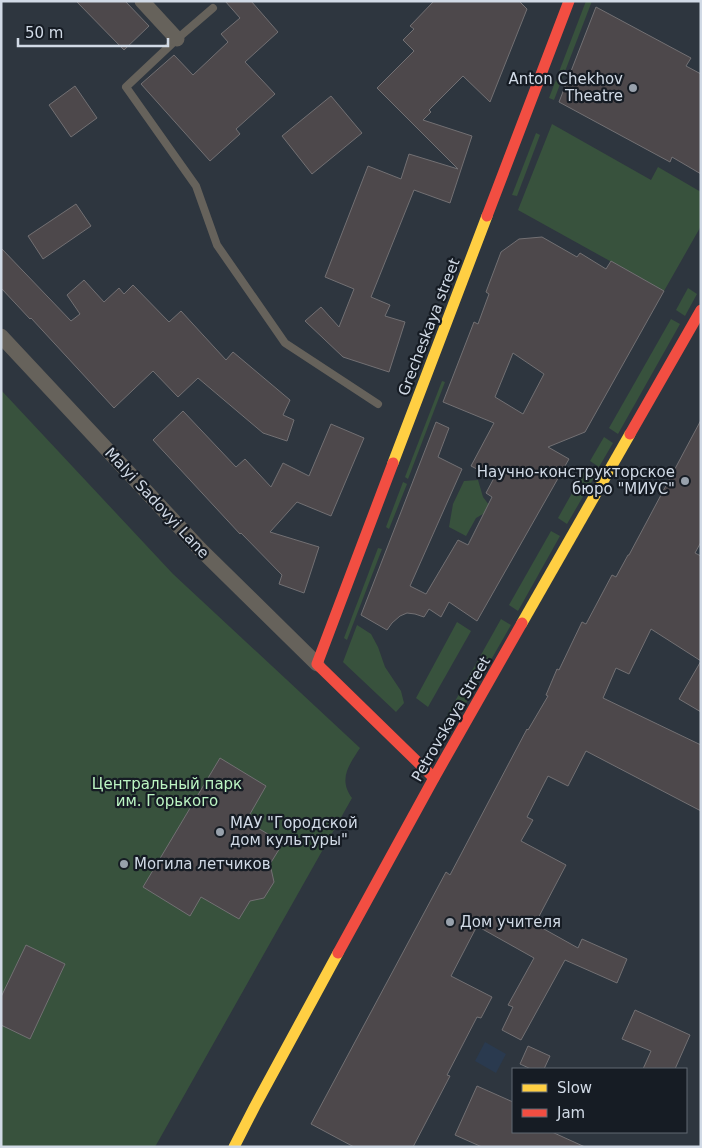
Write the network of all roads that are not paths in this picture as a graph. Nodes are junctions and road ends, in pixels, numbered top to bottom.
1 (142, 1) edge
2 (569, 1) edge
3 (213, 8) dead end
4 (178, 39) junction
5 (701, 310) edge
6 (1, 336) edge
7 (378, 404) dead end
8 (317, 664) junction
9 (434, 778) junction
10 (234, 1147) edge

1 - 4 street
2 - 8 main road, Grecheskaya street
3 - 4 lane
4 - 7 lane
5 - 9 main road, Petrovskaya Street
6 - 8 street, Malyi Sadovyi Lane
8 - 9 main road
9 - 10 main road, Petrovskaya Street

